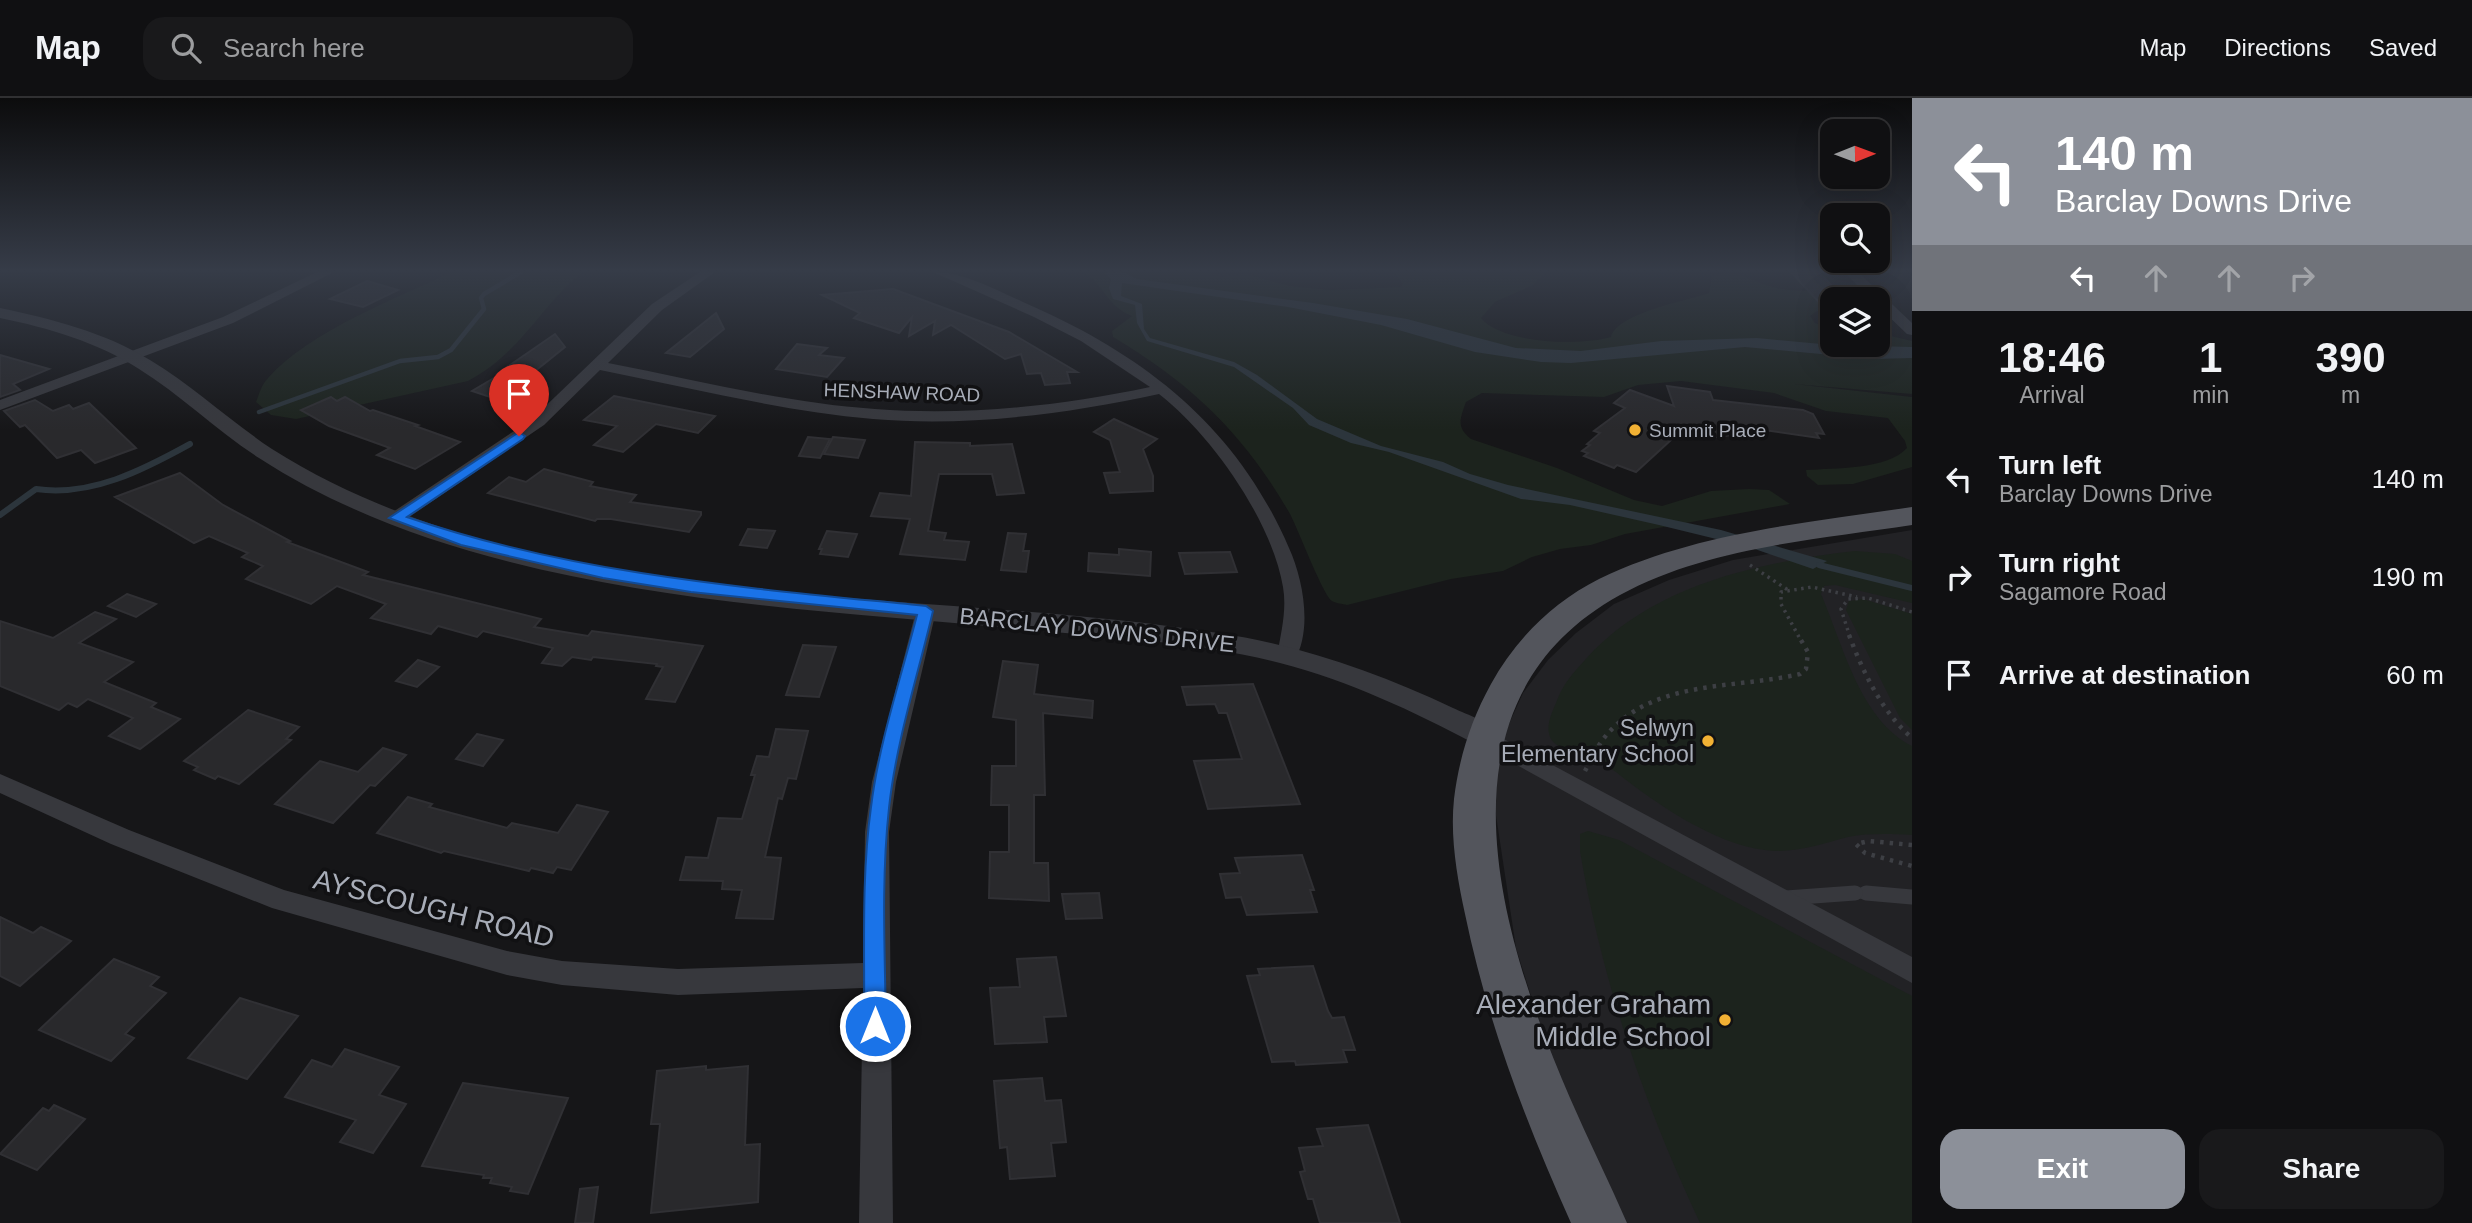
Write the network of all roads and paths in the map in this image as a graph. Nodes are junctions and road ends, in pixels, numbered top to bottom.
1 (47, 324) edge
2 (216, 324) edge
3 (639, 324) edge
4 (1063, 324) edge
5 (132, 357) junction
6 (598, 365) junction
7 (1163, 389) junction
8 (0, 405) edge
9 (1912, 516) edge
10 (396, 518) junction
11 (1750, 565) dead end
12 (1788, 590) junction
13 (1857, 597) junction
14 (926, 611) junction
15 (1912, 612) edge
16 (1287, 656) junction
17 (1485, 737) junction
18 (1912, 738) edge
19 (0, 783) edge
20 (1577, 788) junction
21 (1912, 845) edge
22 (1912, 866) edge
23 (1912, 897) edge
24 (1779, 898) junction
25 (1912, 971) edge
26 (875, 975) junction
27 (876, 1223) edge
28 (1599, 1223) edge

1 - 5 street, BARCLAY DOWNS DRIVE
2 - 5 street
3 - 6 street
4 - 7 street
5 - 8 street
5 - 10 street, BARCLAY DOWNS DRIVE
6 - 7 street, HENSHAW ROAD
6 - 10 street
7 - 16 street
9 - 17 main road
10 - 14 street, BARCLAY DOWNS DRIVE
11 - 12 path
12 - 13 path
12 - 20 path
13 - 15 path
13 - 18 path
14 - 16 street, BARCLAY DOWNS DRIVE
14 - 26 street
16 - 17 street, BARCLAY DOWNS DRIVE
17 - 20 street
17 - 28 main road
19 - 26 street, AYSCOUGH ROAD
20 - 24 street
21 - 22 path
23 - 24 lane
24 - 25 street
26 - 27 street

